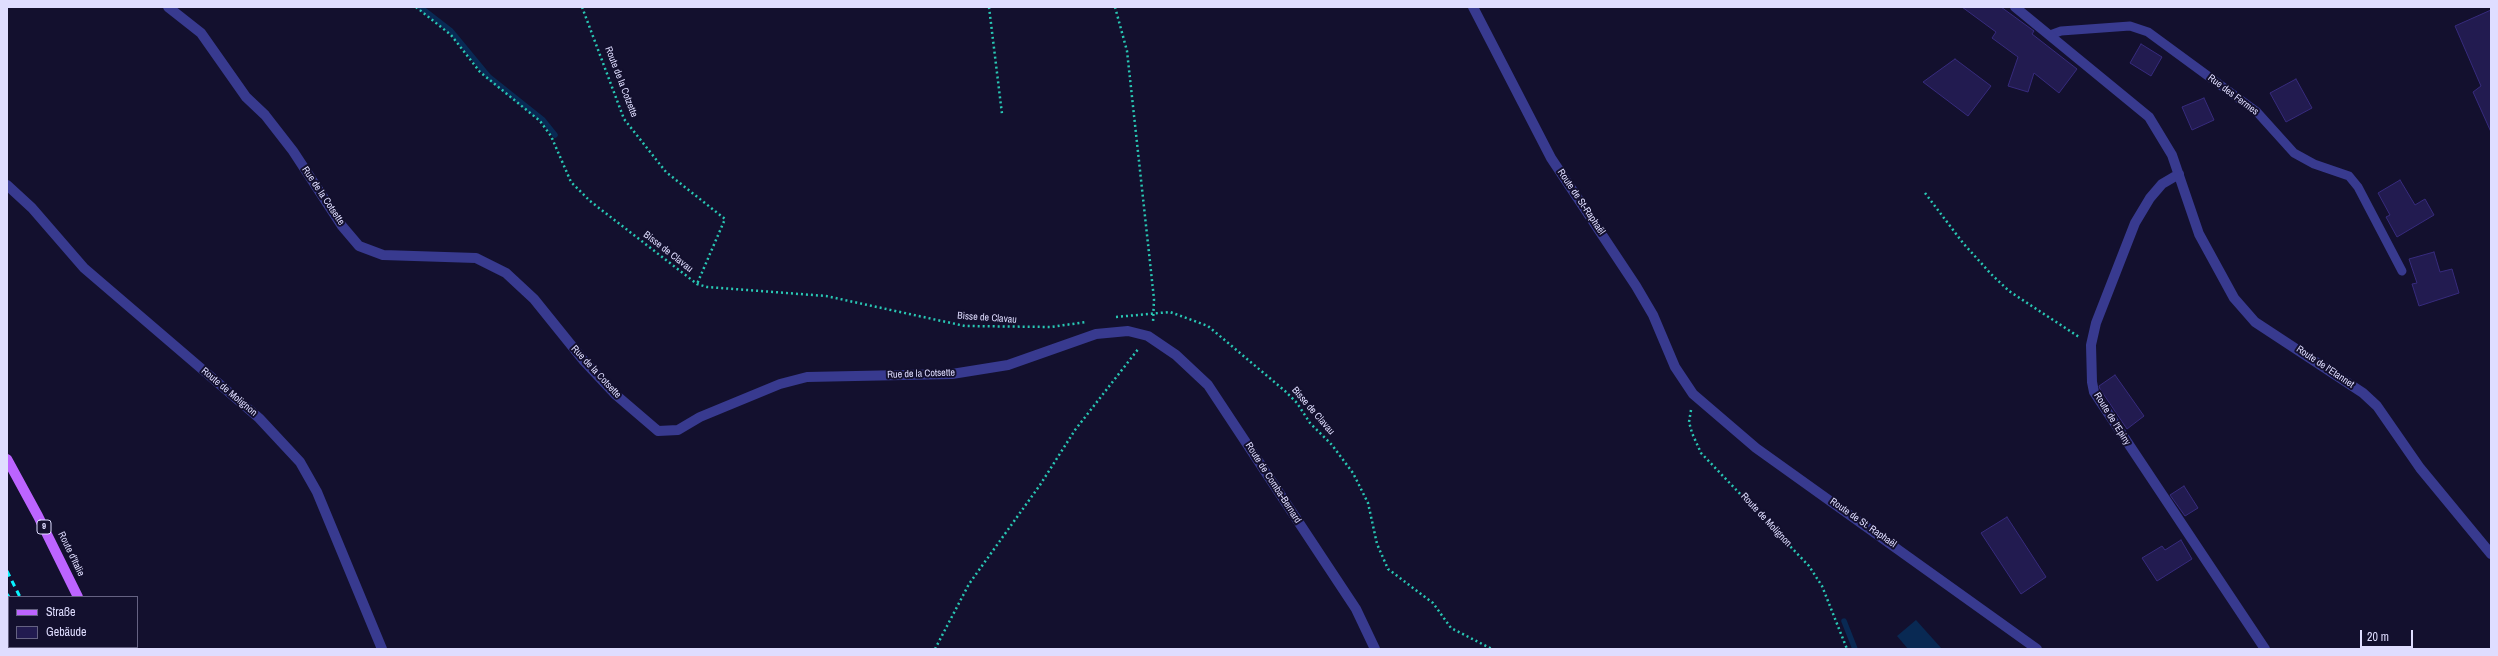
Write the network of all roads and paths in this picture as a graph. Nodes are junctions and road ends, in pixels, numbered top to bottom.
1 (168, 7) edge
2 (416, 7) edge
3 (582, 7) edge
4 (990, 7) edge
5 (1115, 7) edge
6 (1473, 7) edge
7 (2015, 7) edge
8 (2050, 35) junction
9 (1002, 114) dead end
10 (2178, 174) junction
11 (7, 185) edge
12 (1925, 193) dead end
13 (2402, 271) dead end
14 (697, 284) junction
15 (1155, 314) junction
16 (1115, 317) dead end
17 (1094, 320) dead end
18 (1148, 336) junction
19 (2091, 345) junction
20 (1693, 394) junction
21 (7, 459) edge
22 (2491, 554) edge
23 (78, 596) edge
24 (382, 649) edge
25 (935, 649) edge
26 (1376, 649) edge
27 (1492, 649) edge
28 (1847, 649) edge
29 (2037, 649) edge
30 (2265, 649) edge

1 - 18 street, Rue de la Cotsette
2 - 14 path, Bisse de Clavau
3 - 14 path, Route de la Cotzette
4 - 9 path
5 - 15 path
6 - 20 street, Route de St-Raphaël
7 - 8 street
8 - 10 street
8 - 13 lane, Rue des Fermes
10 - 19 street, Route de l'Epiny
10 - 22 street, Route de l'Etannet
11 - 24 street, Route de Molignon
12 - 19 path
14 - 17 path, Bisse de Clavau
15 - 16 path, Bisse de Clavau
15 - 18 path
15 - 27 path, Bisse de Clavau
18 - 25 path
18 - 26 street, Route de Comba-Bernard
19 - 30 street, Route de l'Epiny
20 - 28 path, Route de Molignon
20 - 29 street, Route de St. Raphaël
21 - 23 main road, Route d'Italie / 9

